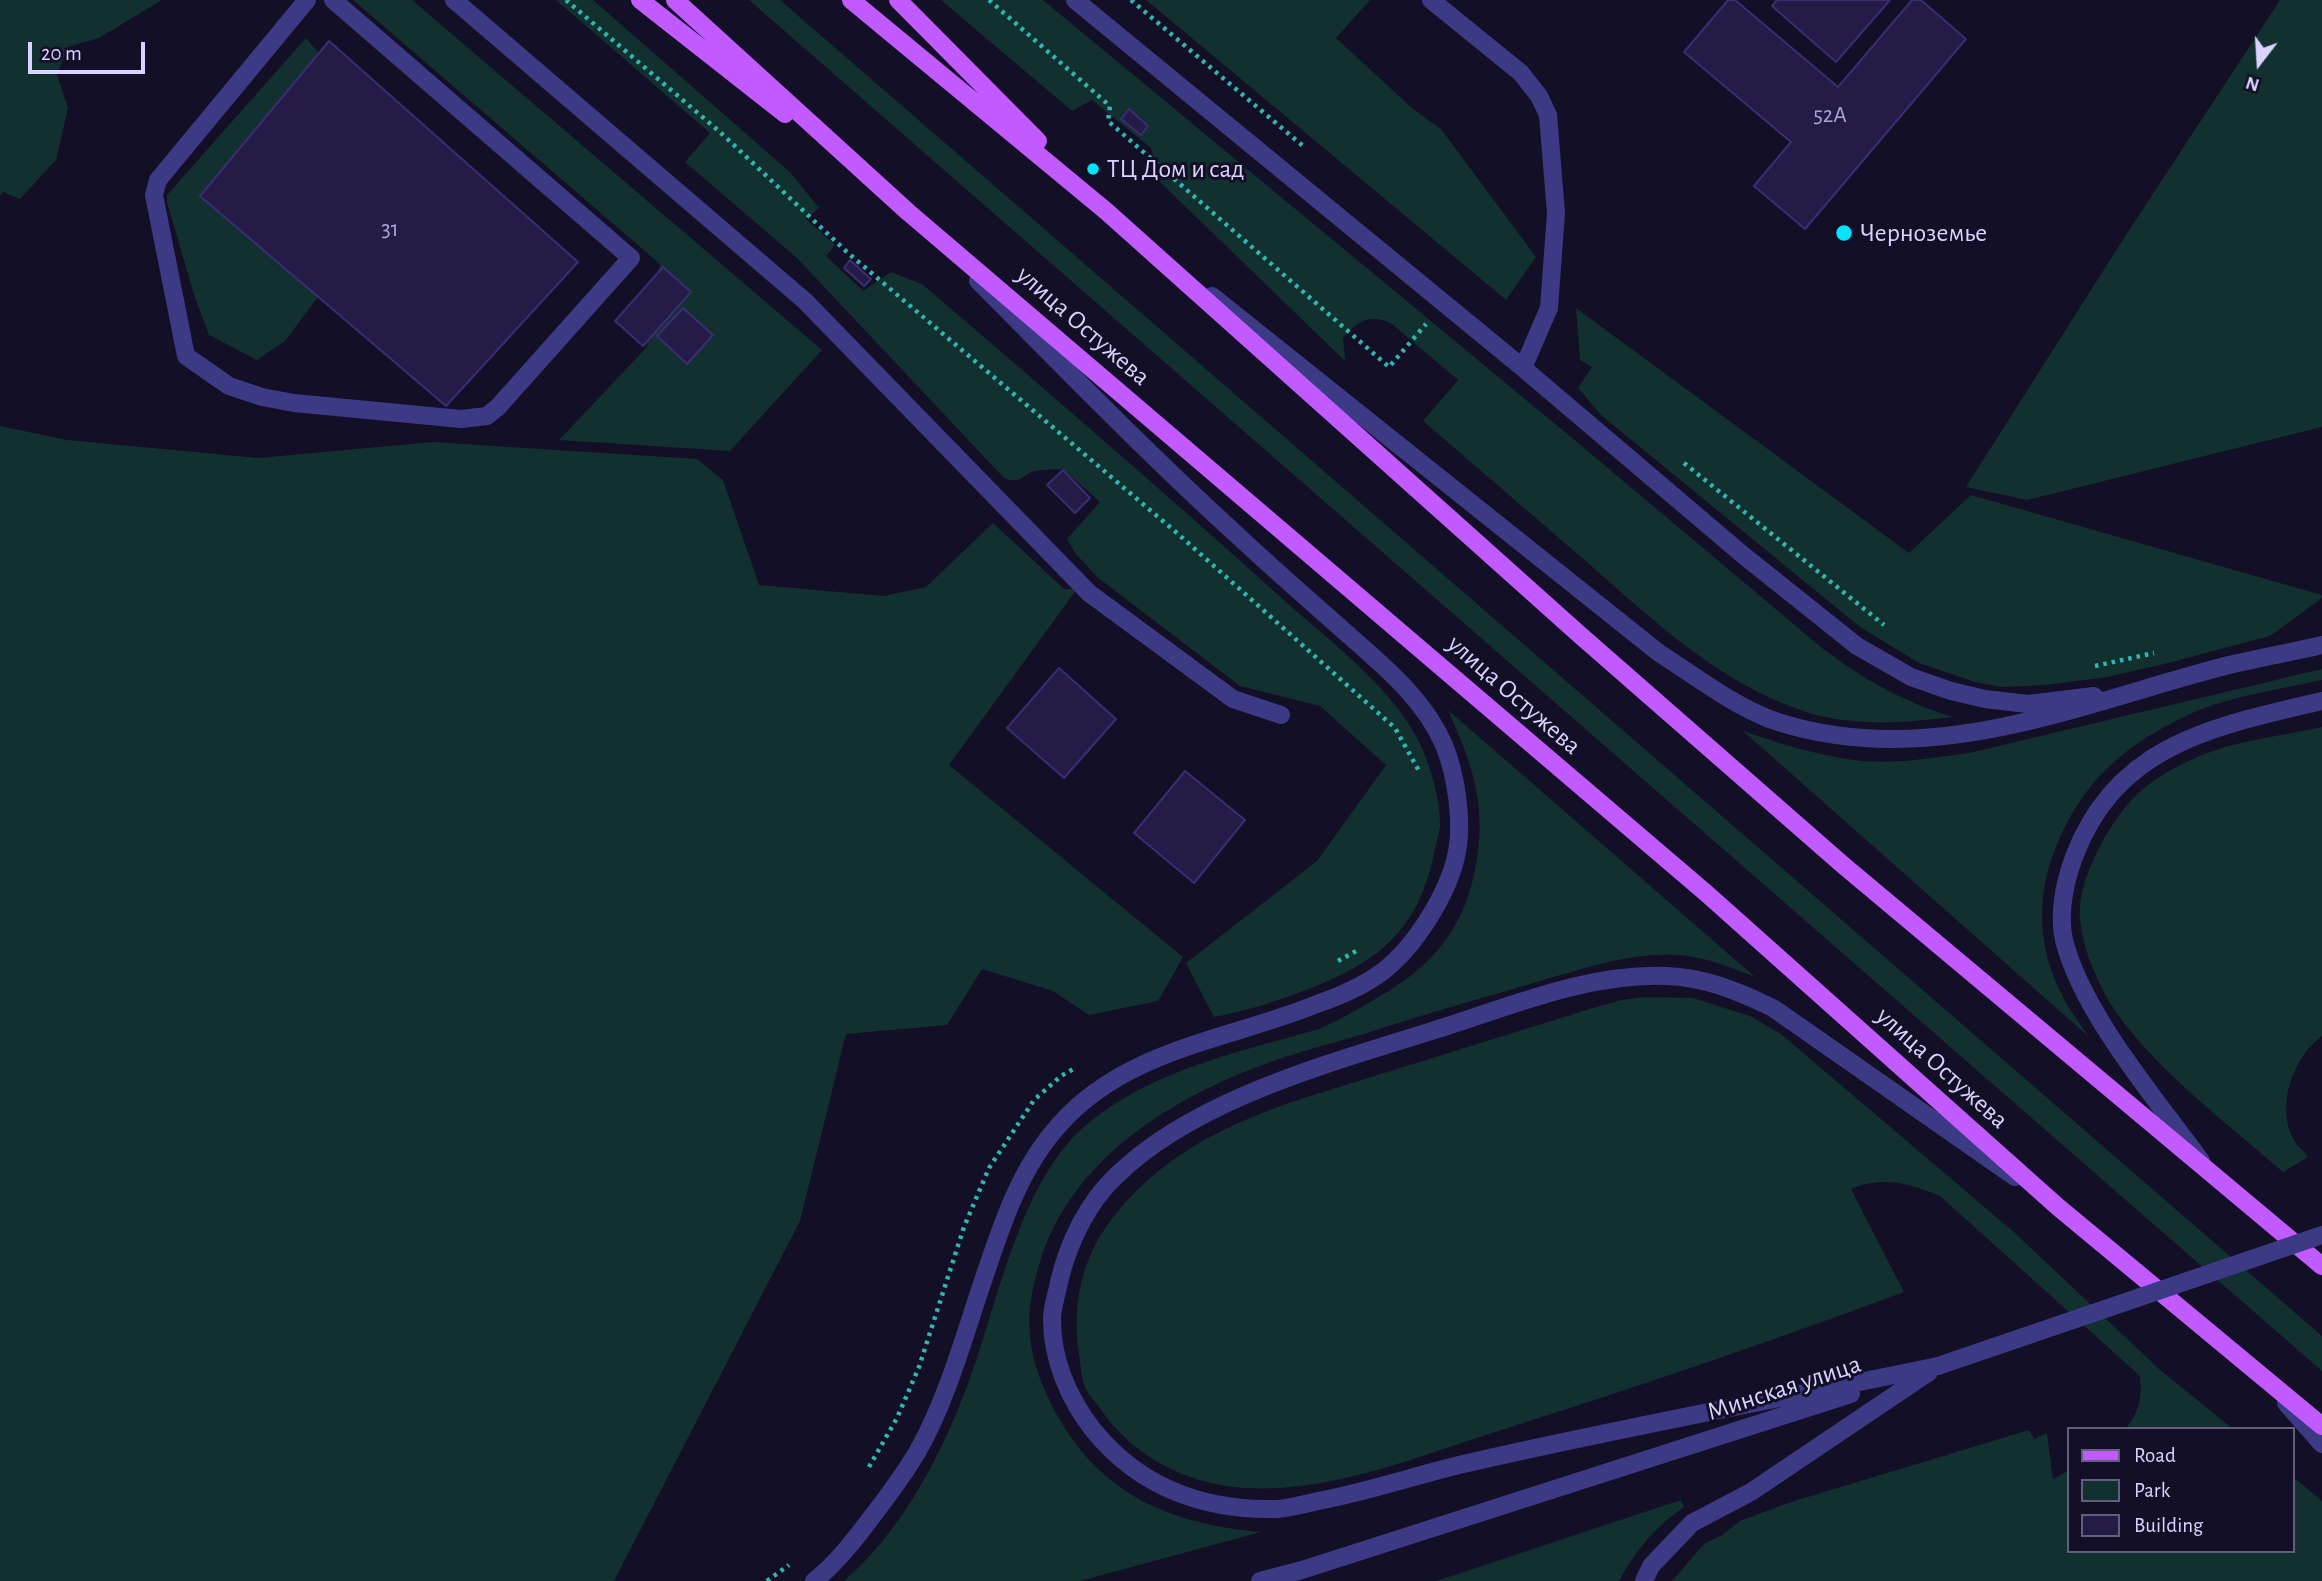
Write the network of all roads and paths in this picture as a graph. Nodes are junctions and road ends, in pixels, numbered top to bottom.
1 (307, 0) edge
2 (333, 0) edge
3 (454, 0) edge
4 (566, 0) edge
5 (640, 0) edge
6 (675, 0) edge
7 (851, 0) edge
8 (898, 0) edge
9 (989, 0) edge
10 (1076, 0) edge
11 (1131, 0) edge
12 (1431, 0) edge
13 (1307, 149) dead end
14 (1106, 211) junction
15 (908, 212) junction
16 (1444, 303) junction
17 (1523, 368) junction
18 (1676, 456) dead end
19 (1893, 632) dead end
20 (2322, 645) edge
21 (2161, 651) dead end
22 (2091, 667) dead end
23 (2153, 688) junction
24 (2322, 701) edge
25 (1281, 715) dead end
26 (1421, 775) dead end
27 (1361, 948) dead end
28 (1333, 964) dead end
29 (1077, 1068) dead end
30 (2205, 1167) junction
31 (2057, 1207) junction
32 (2322, 1235) edge
33 (2322, 1266) edge
34 (1938, 1366) junction
35 (2263, 1377) junction
36 (2322, 1426) edge
37 (2322, 1444) edge
38 (865, 1473) dead end
39 (792, 1563) dead end
40 (767, 1581) edge
41 (814, 1581) edge
42 (1260, 1581) edge
43 (1644, 1581) edge

1 - 2 street
3 - 25 street
4 - 26 path
5 - 15 main road
6 - 15 main road, улица Остужева
7 - 14 main road
8 - 14 main road
9 - 16 path
10 - 16 street
11 - 13 path
12 - 17 street
14 - 23 street
14 - 30 main road
15 - 31 main road, улица Остужева
15 - 41 street
16 - 17 street
17 - 23 street
18 - 19 path
20 - 23 street
21 - 22 path
24 - 30 street
27 - 28 path
29 - 38 path
30 - 33 main road
31 - 34 street
31 - 35 main road, улица Остужева
32 - 34 street, Минская улица, bridge
34 - 42 street, Минская улица
34 - 43 street
35 - 36 main road, улица Остужева
35 - 37 street
39 - 40 path

